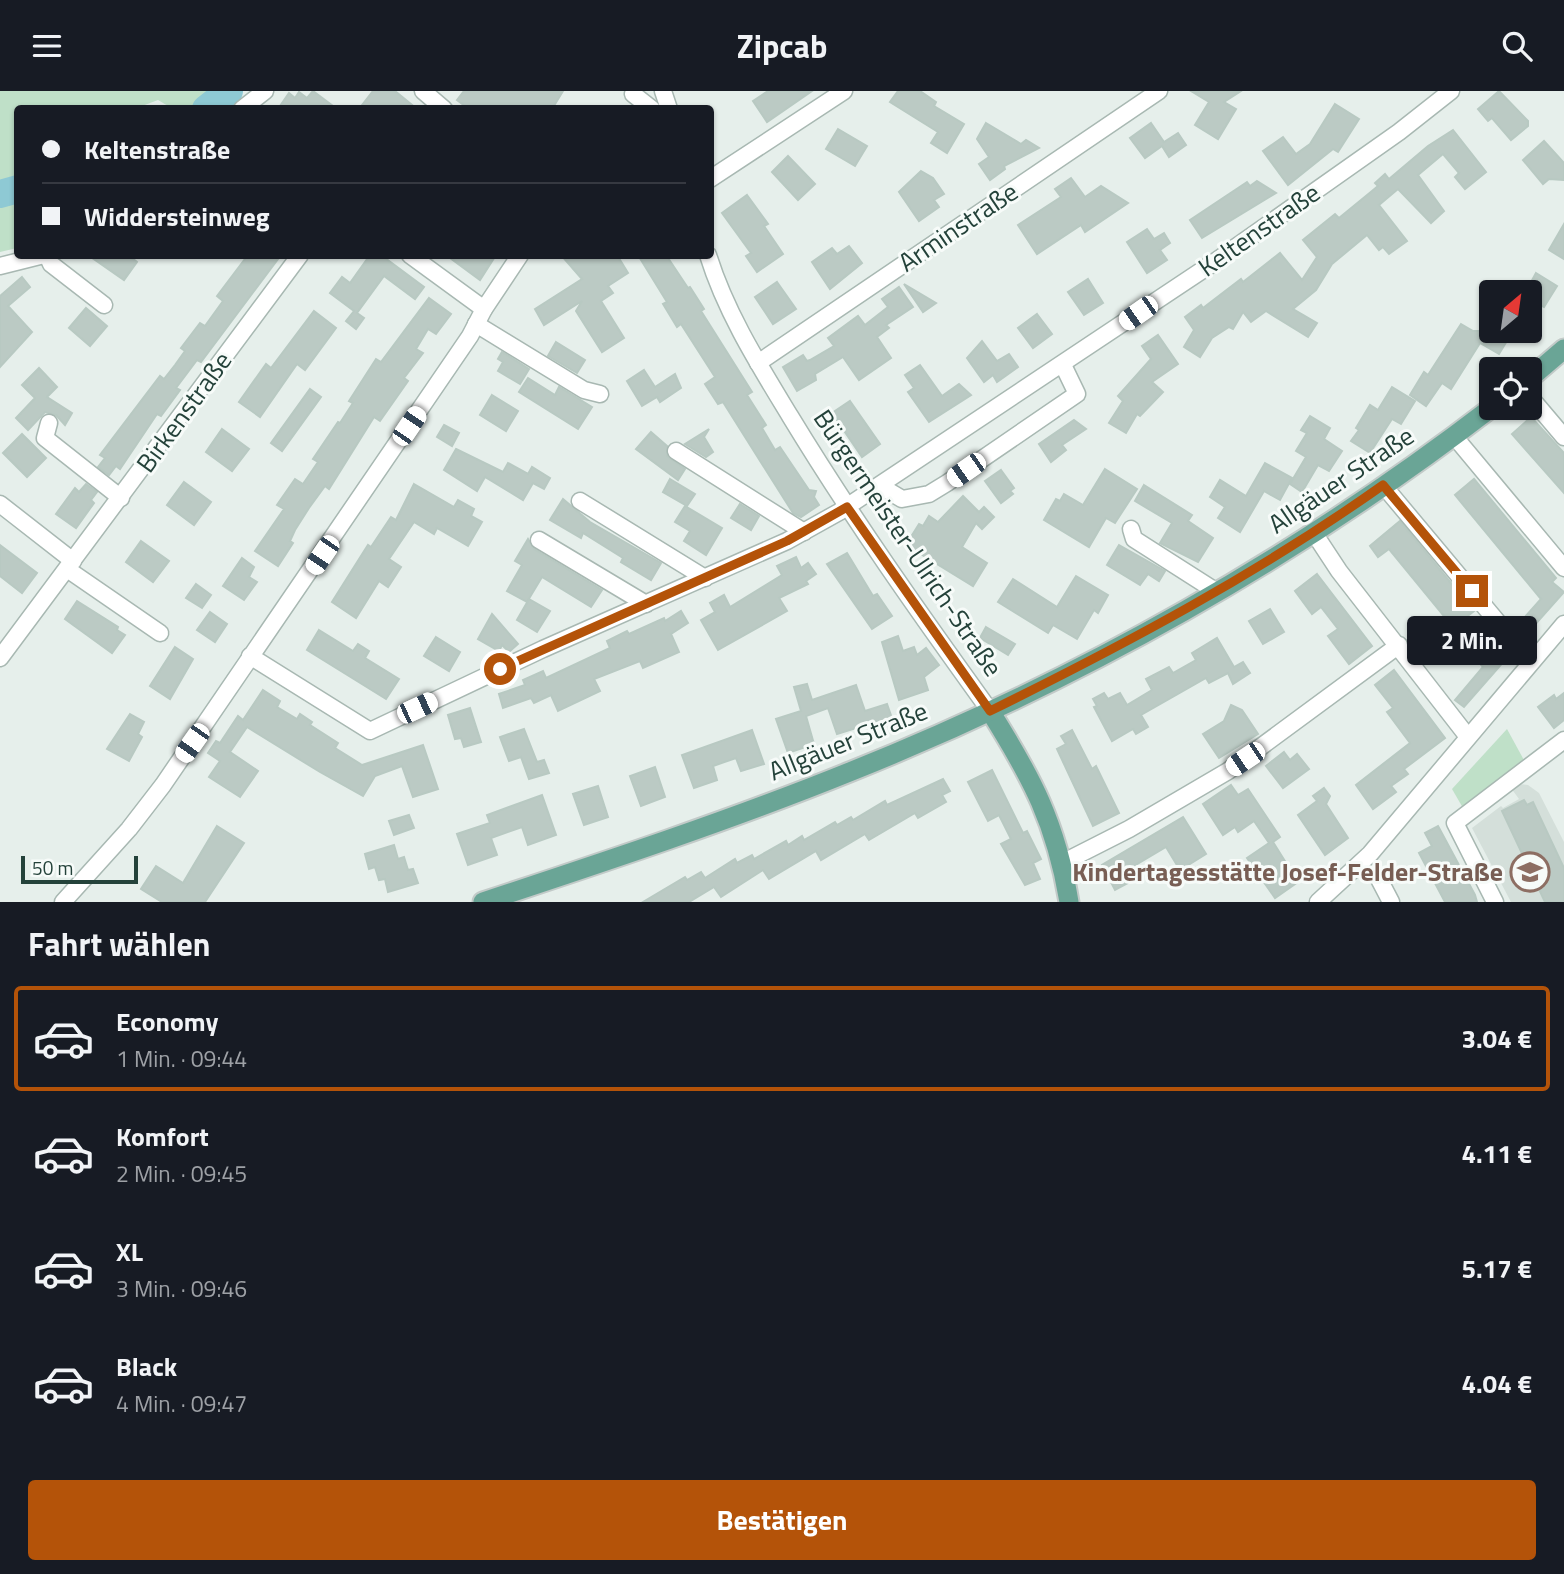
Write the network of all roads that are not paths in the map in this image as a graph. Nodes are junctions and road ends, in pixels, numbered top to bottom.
1 (265, 91) edge
2 (423, 91) edge
3 (844, 91) edge
4 (1158, 91) edge
5 (1451, 91) edge
6 (247, 105) edge
7 (439, 105) edge
8 (714, 176) edge
9 (29, 259) edge
10 (48, 259) edge
11 (297, 259) edge
12 (415, 259) edge
13 (517, 259) edge
14 (710, 259) edge
15 (0, 266) edge
16 (104, 305) dead end
17 (484, 309) junction
18 (476, 324) junction
19 (1564, 349) edge
20 (758, 363) junction
21 (1063, 365) junction
22 (1542, 368) edge
23 (600, 394) dead end
24 (1542, 411) edge
25 (1479, 417) edge
26 (49, 423) dead end
27 (1454, 436) junction
28 (1564, 437) edge
29 (676, 451) dead end
30 (1383, 485) junction
31 (880, 486) junction
32 (121, 498) junction
33 (580, 501) dead end
34 (0, 504) edge
35 (847, 507) junction
36 (1131, 529) dead end
37 (804, 532) junction
38 (1314, 533) junction
39 (539, 540) dead end
40 (70, 565) junction
41 (1564, 568) edge
42 (705, 578) junction
43 (1217, 592) junction
44 (646, 604) junction
45 (1564, 624) edge
46 (160, 633) dead end
47 (1399, 645) junction
48 (250, 656) junction
49 (0, 658) edge
50 (1531, 662) junction
51 (990, 711) junction
52 (1468, 737) junction
53 (1564, 740) edge
54 (1062, 863) junction
55 (1379, 879) dead end
56 (63, 902) edge
57 (483, 902) edge
58 (1069, 902) edge
59 (1318, 902) edge
60 (1391, 902) edge
61 (1495, 902) edge

1 - 6 street
2 - 7 street
3 - 8 street
4 - 20 street, Arminstraße
5 - 21 street, Keltenstraße
9 - 15 street
10 - 16 street
11 - 32 street, Birkenstraße
12 - 17 street
13 - 17 street
14 - 20 street, Bürgermeister-Ulrich-Straße
17 - 18 street
18 - 23 street
18 - 48 street
19 - 22 main road
20 - 35 street, Bürgermeister-Ulrich-Straße
21 - 31 street, Keltenstraße
21 - 31 street
24 - 28 street
25 - 27 main road, Allgäuer Straße
26 - 32 street
27 - 30 main road, Allgäuer Straße
27 - 41 street
29 - 37 street
30 - 38 main road, Allgäuer Straße
30 - 50 street
31 - 35 street, Keltenstraße
32 - 40 street, Birkenstraße
33 - 42 street
34 - 40 street
35 - 37 street, Keltenstraße
35 - 51 street, Bürgermeister-Ulrich-Straße
36 - 43 street
37 - 42 street, Keltenstraße
38 - 43 main road, Allgäuer Straße
38 - 47 street
39 - 44 street
40 - 46 street
40 - 49 street, Birkenstraße
42 - 44 street, Keltenstraße
43 - 51 main road, Allgäuer Straße
44 - 48 street, Keltenstraße
45 - 50 street
47 - 52 street
47 - 54 street
48 - 56 street
50 - 52 street
51 - 54 main road, Bürgermeister-Ulrich-Straße
51 - 57 main road, Allgäuer Straße
52 - 59 street
53 - 61 street
54 - 58 main road, Bürgermeister-Ulrich-Straße
55 - 60 street

